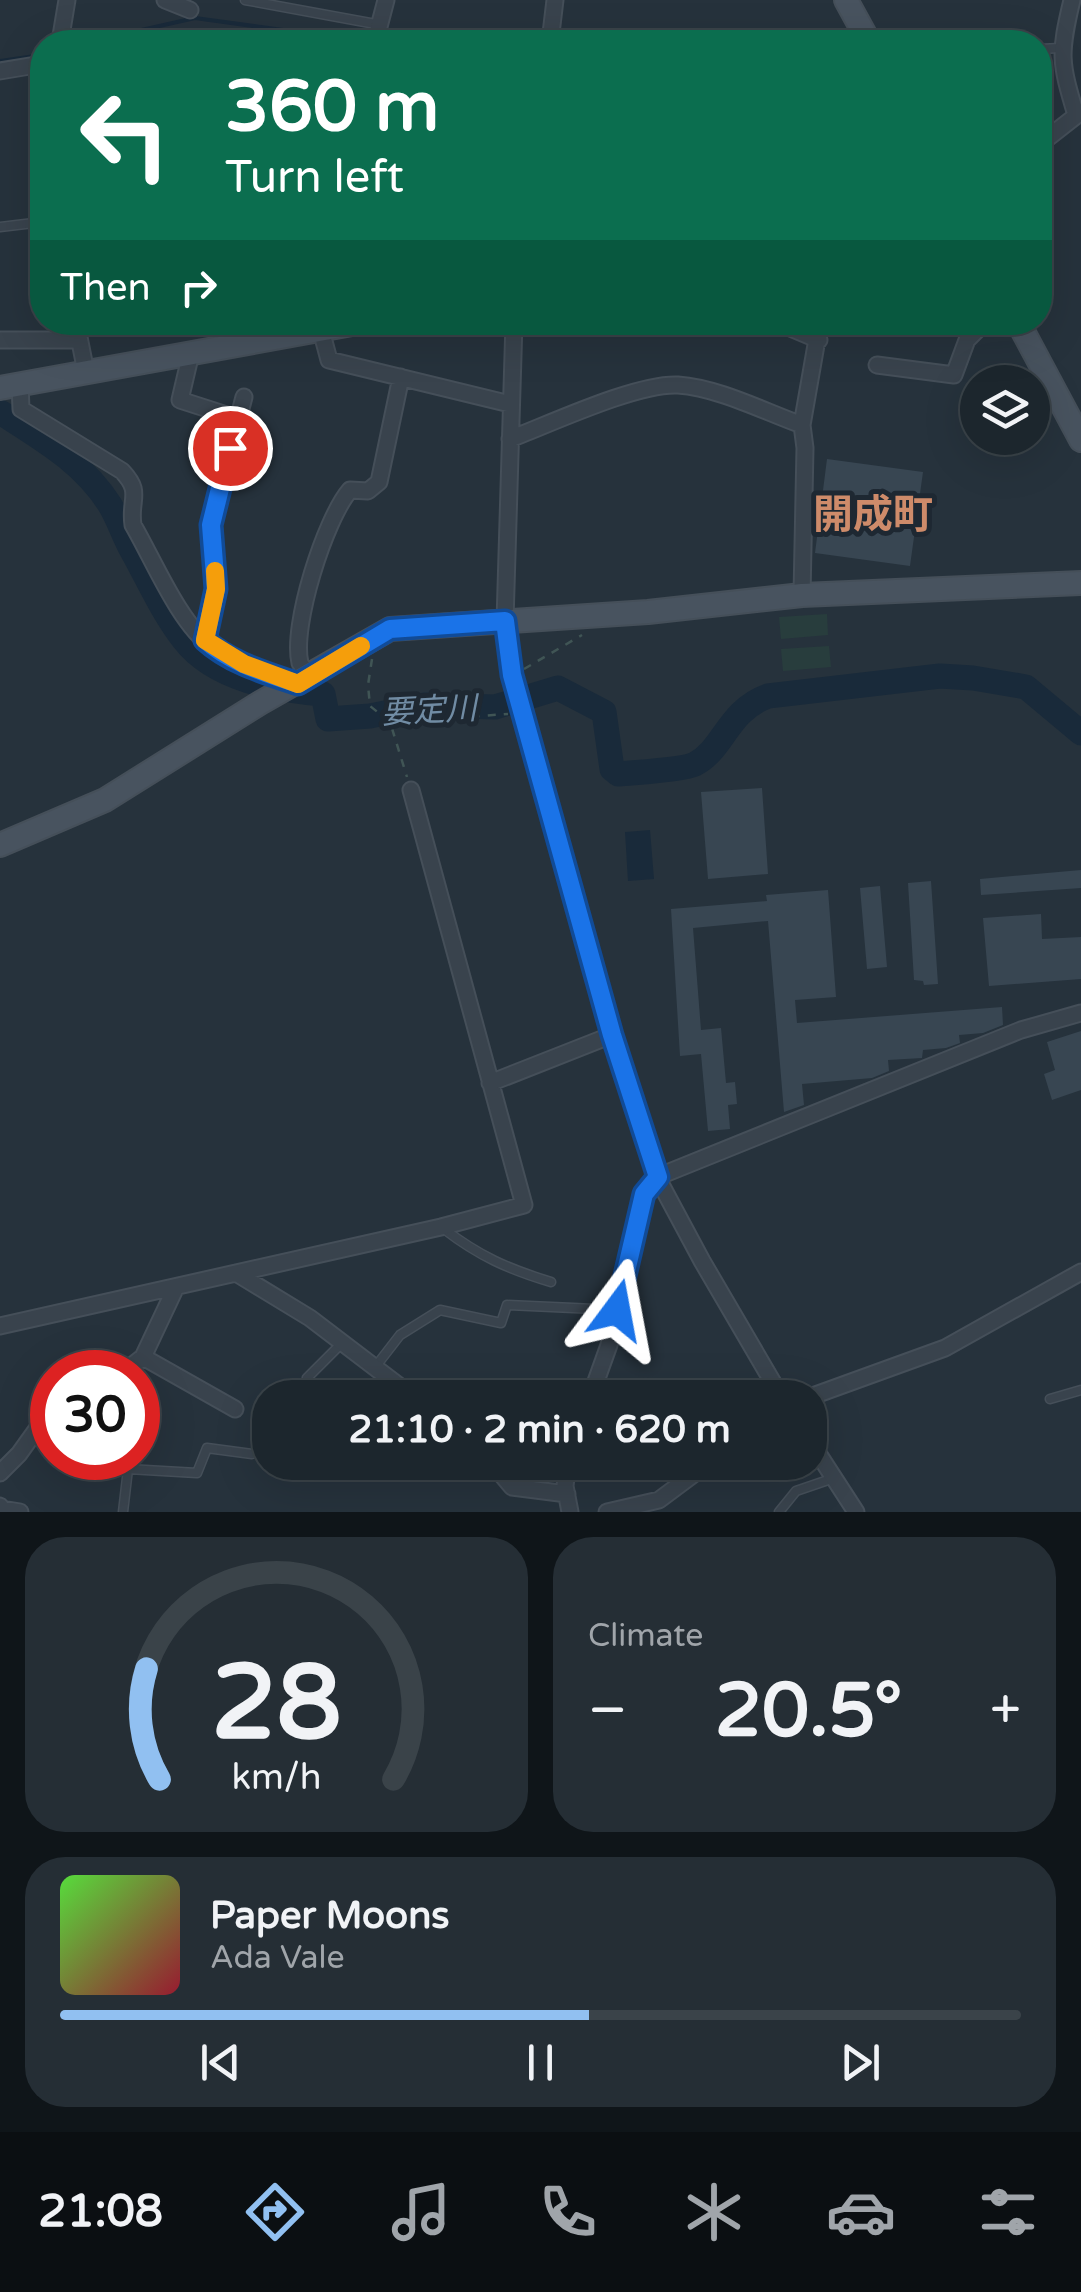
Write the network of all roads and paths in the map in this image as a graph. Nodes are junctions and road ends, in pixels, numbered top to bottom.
1 (67, 0) edge
2 (165, 0) edge
3 (246, 0) edge
4 (386, 0) edge
5 (555, 0) edge
6 (846, 0) edge
7 (1072, 0) edge
8 (190, 10) dead end
9 (380, 24) junction
10 (62, 30) edge
11 (378, 30) edge
12 (551, 30) edge
13 (862, 30) edge
14 (1052, 48) edge
15 (1060, 48) junction
16 (30, 66) edge
17 (0, 71) edge
18 (1078, 114) edge
19 (1052, 135) edge
20 (30, 223) edge
21 (0, 227) edge
22 (77, 335) edge
23 (242, 335) edge
24 (322, 335) edge
25 (513, 335) edge
26 (818, 335) edge
27 (972, 335) edge
28 (1025, 335) edge
29 (0, 340) edge
30 (78, 340) junction
31 (191, 353) junction
32 (878, 365) dead end
33 (86, 372) junction
34 (402, 377) junction
35 (10, 386) edge
36 (244, 397) dead end
37 (510, 404) junction
38 (236, 418) junction
39 (802, 424) junction
40 (510, 439) junction
41 (1081, 440) edge
42 (224, 478) joint
43 (1081, 584) edge
44 (216, 589) joint
45 (802, 595) junction
46 (600, 615) junction
47 (505, 621) junction
48 (376, 638) junction
49 (205, 640) junction
50 (512, 675) junction
51 (303, 680) junction
52 (520, 703) junction
53 (388, 720) junction
54 (411, 790) joint
55 (0, 845) edge
56 (1081, 1013) edge
57 (612, 1035) junction
58 (490, 1082) junction
59 (658, 1177) junction
60 (441, 1227) junction
61 (1081, 1272) edge
62 (236, 1273) junction
63 (551, 1282) dead end
64 (176, 1287) junction
65 (617, 1310) junction
66 (0, 1326) edge
67 (343, 1342) junction
68 (146, 1350) edge
69 (376, 1366) junction
70 (160, 1367) edge
71 (308, 1380) edge
72 (393, 1380) edge
73 (596, 1380) edge
74 (771, 1380) edge
75 (1081, 1390) edge
76 (827, 1391) edge
77 (1050, 1399) dead end
78 (235, 1409) dead end
79 (30, 1439) edge
80 (252, 1454) dead end
81 (827, 1467) edge
82 (0, 1473) edge
83 (834, 1478) junction
84 (506, 1480) edge
85 (567, 1480) edge
86 (686, 1480) edge
87 (567, 1494) junction
88 (0, 1506) edge
89 (20, 1512) edge
90 (123, 1512) edge
91 (570, 1512) edge
92 (607, 1512) edge
93 (780, 1512) edge
94 (856, 1512) edge

1 - 10 street
2 - 8 street
3 - 9 lane
4 - 9 street
5 - 12 street
6 - 13 street
7 - 15 street
9 - 11 street
14 - 15 lane
15 - 18 street
16 - 17 street
18 - 19 street
20 - 21 lane
22 - 30 street
23 - 31 street
24 - 34 street
25 - 37 street
26 - 39 street
27 - 32 street
28 - 41 street
29 - 30 street
30 - 33 street
31 - 33 street
31 - 38 street
33 - 35 street
34 - 37 street
34 - 51 street
35 - 49 street
36 - 38 street
37 - 40 street
38 - 42 street
39 - 40 street
39 - 45 street
40 - 47 street
42 - 44 lane
43 - 45 street
44 - 49 street
45 - 46 street
46 - 47 street
46 - 50 path
47 - 48 street
47 - 50 street
48 - 51 street
48 - 53 path
49 - 51 street
50 - 52 street
51 - 55 street
52 - 53 path
52 - 57 street
53 - 54 path
54 - 58 street
56 - 59 street
57 - 58 street
57 - 59 street
58 - 60 street
59 - 65 street
59 - 74 street
60 - 62 street
60 - 63 lane
61 - 76 street
62 - 64 street
62 - 67 street
64 - 66 street
64 - 68 street
65 - 69 lane
65 - 73 street
67 - 69 street
67 - 71 lane
69 - 72 street
70 - 78 street
75 - 77 lane
79 - 82 street
80 - 90 lane
81 - 83 street
83 - 93 lane
83 - 94 street
84 - 87 street
85 - 87 street
86 - 92 street
87 - 91 street
88 - 89 street

